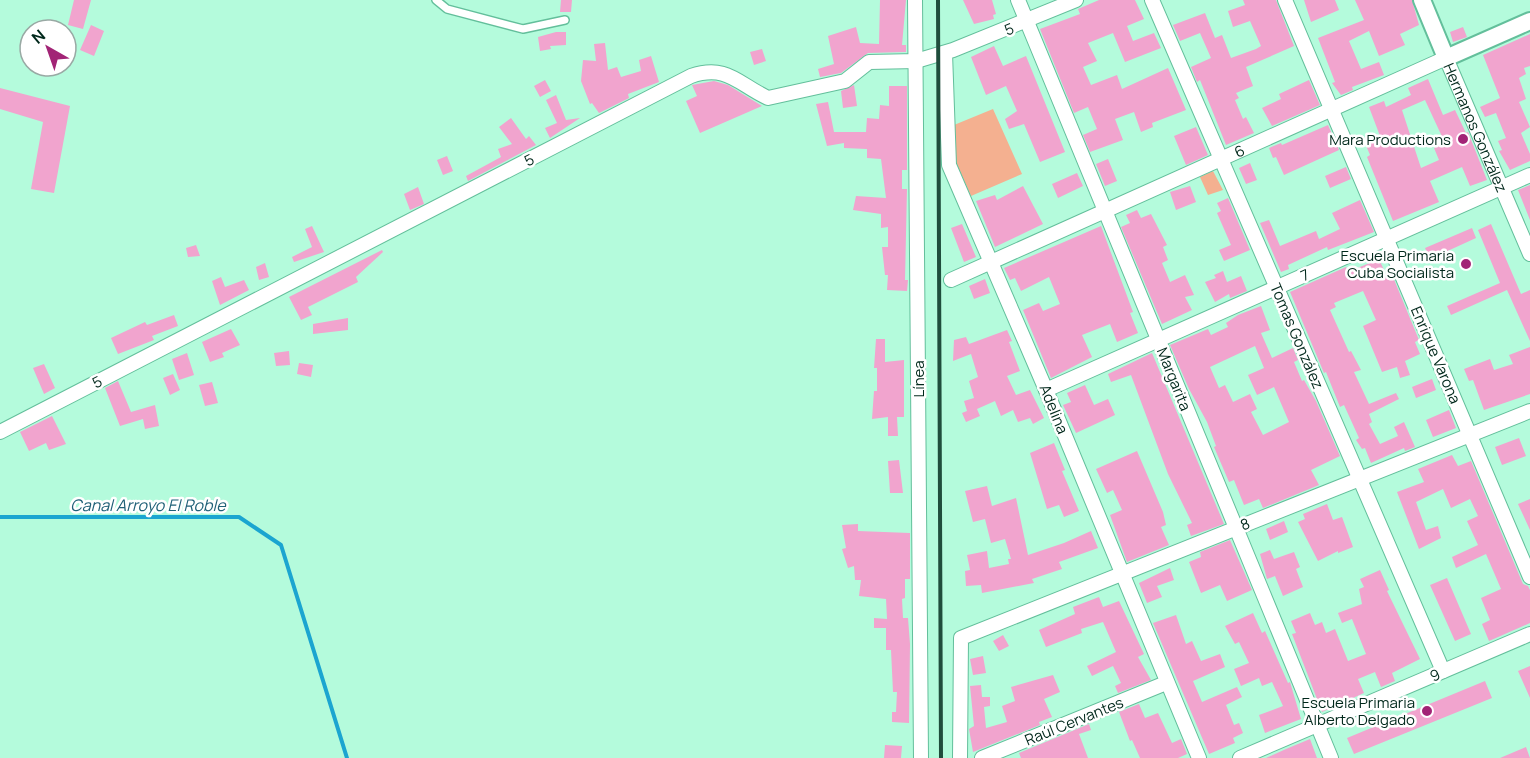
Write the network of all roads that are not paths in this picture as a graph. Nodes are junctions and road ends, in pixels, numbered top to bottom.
1 (436, 0) edge
2 (915, 0) edge
3 (1018, 0) edge
4 (1076, 0) edge
5 (1152, 0) edge
6 (1285, 0) edge
7 (1422, 0) edge
8 (566, 20) dead end
9 (1530, 21) edge
10 (1027, 22) junction
11 (945, 52) junction
12 (1446, 58) junction
13 (916, 61) junction
14 (1332, 110) junction
15 (1221, 160) junction
16 (1530, 175) edge
17 (1502, 188) junction
18 (1105, 212) junction
19 (1387, 239) junction
20 (1530, 254) edge
21 (992, 263) junction
22 (951, 280) dead end
23 (1277, 288) junction
24 (1158, 340) junction
25 (1046, 390) junction
26 (1530, 411) edge
27 (0, 432) edge
28 (1469, 434) junction
29 (1359, 477) junction
30 (1235, 528) junction
31 (1122, 575) junction
32 (1530, 577) edge
33 (1530, 634) edge
34 (1443, 671) junction
35 (1167, 683) junction
36 (1317, 725) junction
37 (921, 758) edge
38 (960, 758) edge
39 (982, 758) edge
40 (1199, 758) edge
41 (1240, 758) edge
42 (1330, 758) edge

1 - 8 lane
2 - 13 street, Línea
3 - 10 street, Margarita
4 - 10 street, 5
5 - 15 street, Tomas González
6 - 14 street, Enrique Varona
7 - 12 street, Hermanos González
9 - 12 street, 6
10 - 11 street, 5
10 - 18 street, Margarita
11 - 13 street, 5
11 - 21 street, Adelina
12 - 14 street, 6
12 - 17 street, Hermanos González
13 - 27 street, 5
13 - 37 street, Línea
14 - 15 street, 6
14 - 19 street, Enrique Varona
15 - 18 street, 6
15 - 23 street, Tomas González
16 - 17 street, 7
17 - 19 street, 7
17 - 20 street, Hermanos González
18 - 21 street, 6
18 - 24 street, Margarita
19 - 23 street, 7
19 - 28 street, Enrique Varona
21 - 22 street, 6
21 - 25 street, Adelina
23 - 24 street, 7
23 - 29 street, Tomas González
24 - 25 street, 7
24 - 30 street, Margarita
25 - 31 street, Adelina
26 - 28 street, 8
28 - 29 street, 8
28 - 32 street, Enrique Varona
29 - 30 street, 8
29 - 34 street, Tomas González
30 - 31 street, 8
30 - 36 street, Margarita
31 - 35 street, Adelina
31 - 38 street, 8
33 - 34 street, 9
34 - 36 street, 9
35 - 39 street, Raúl Cervantes
35 - 40 street, Adelina
36 - 41 street, 9
36 - 42 street, Margarita

